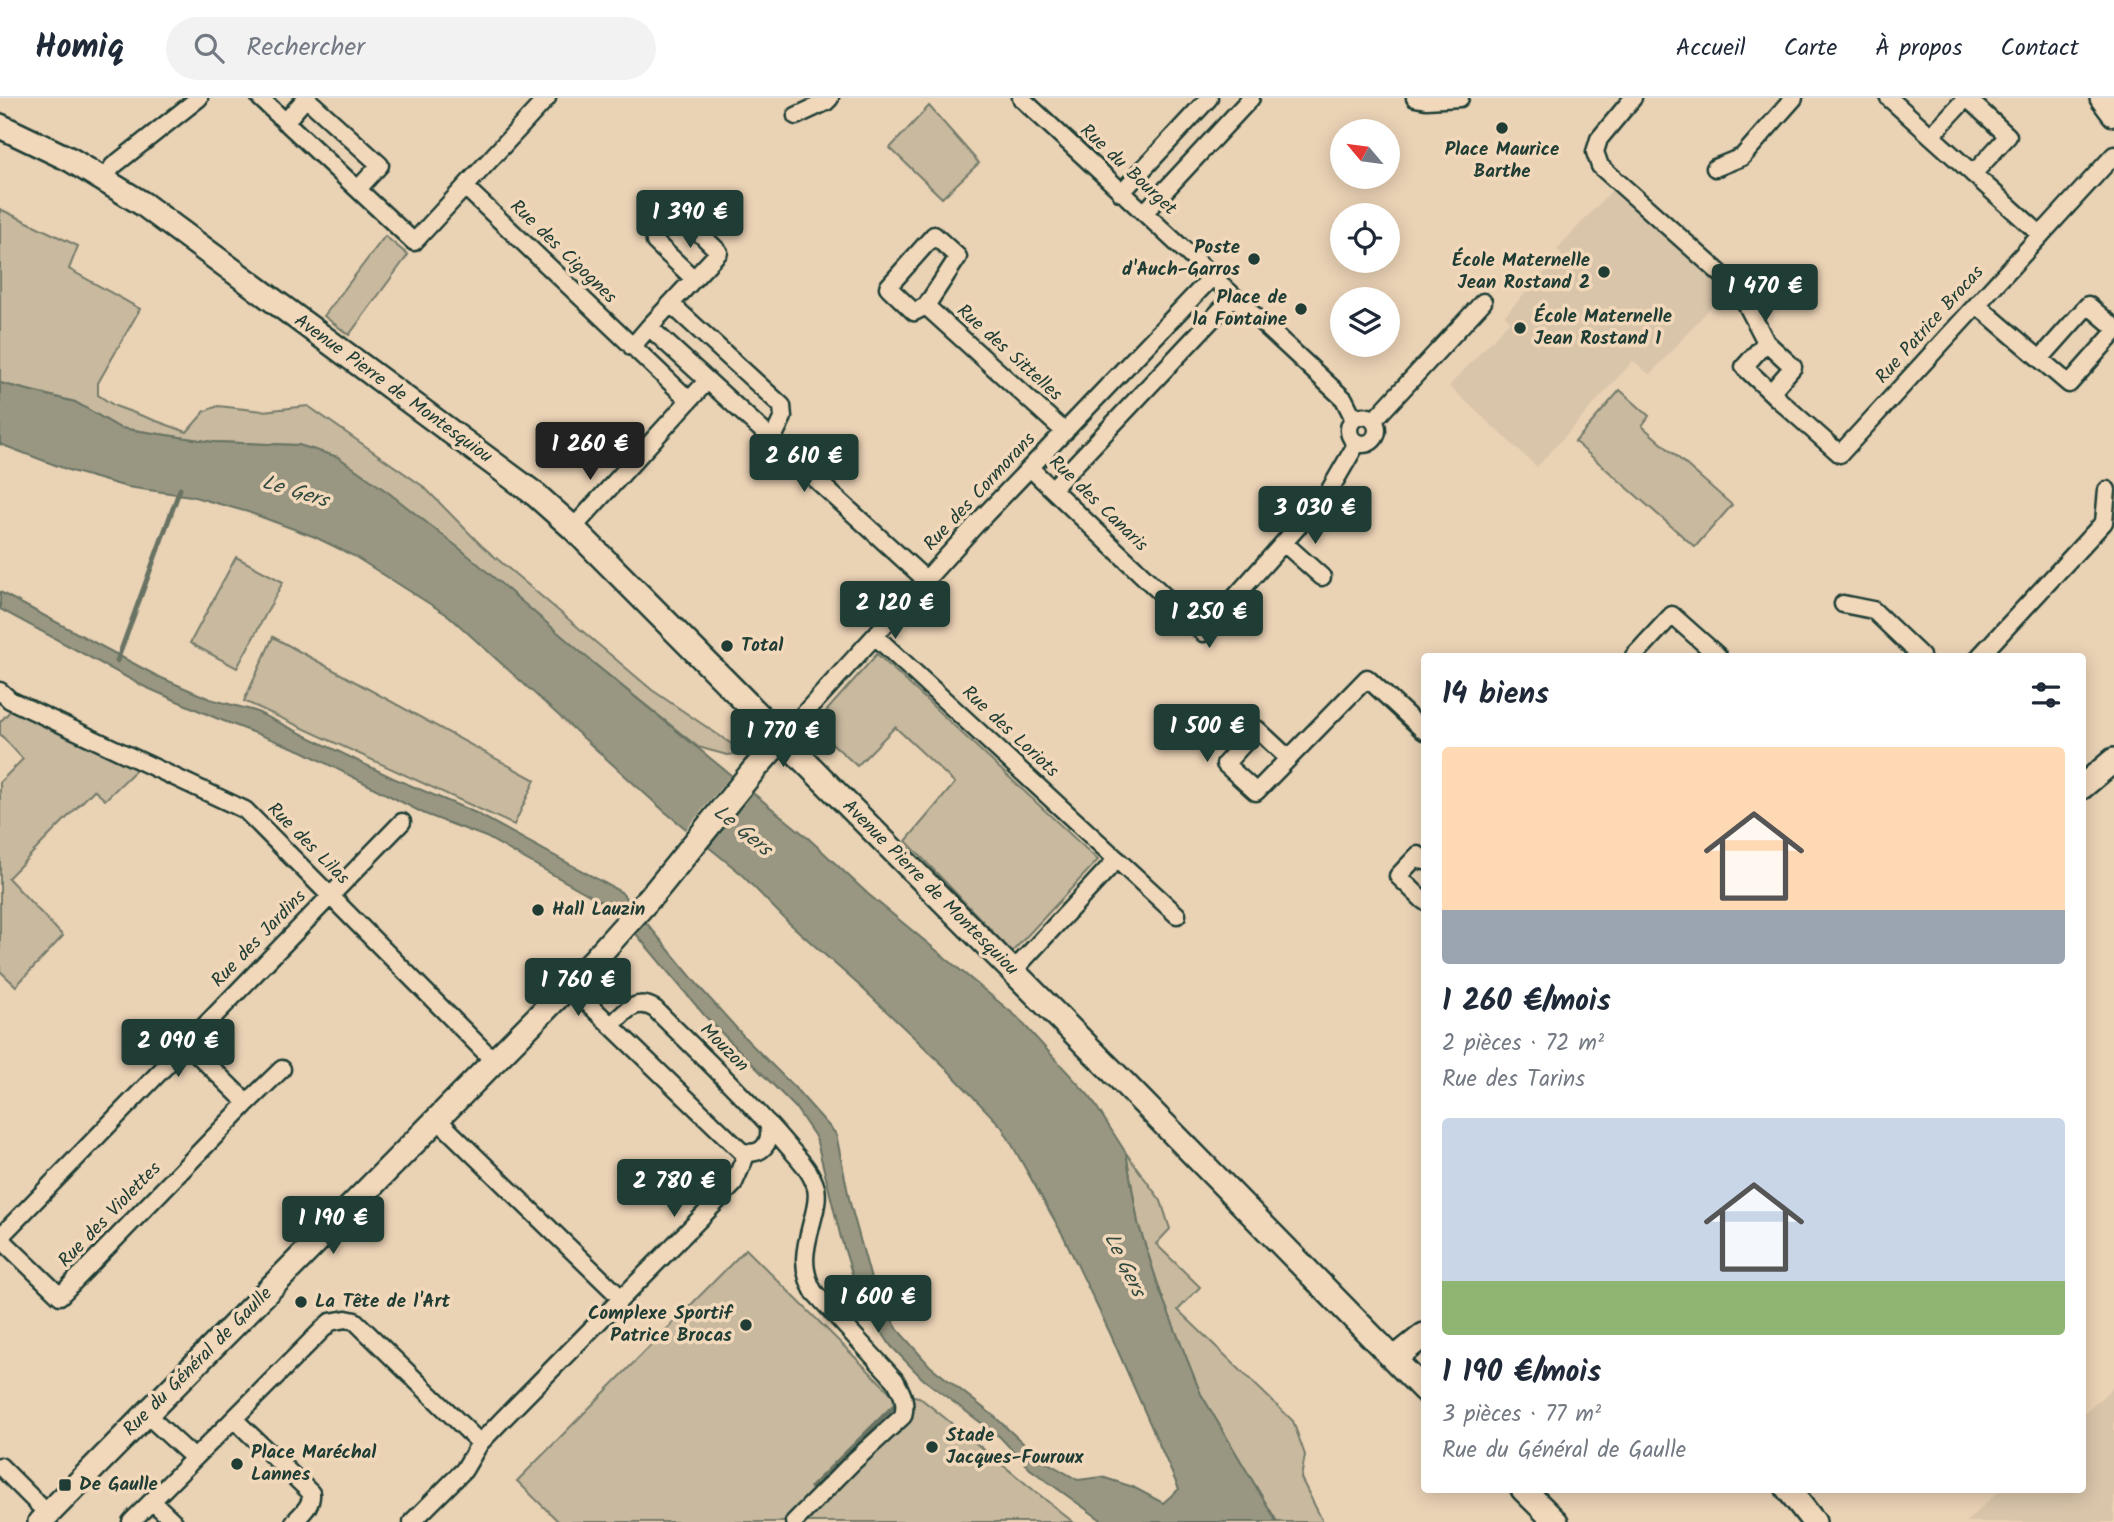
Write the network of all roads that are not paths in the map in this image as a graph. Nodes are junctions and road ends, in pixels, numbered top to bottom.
1 (199, 98) edge
2 (260, 98) edge
3 (547, 98) edge
4 (830, 98) edge
5 (1021, 98) edge
6 (1209, 98) edge
7 (1251, 98) edge
8 (1415, 98) edge
9 (1460, 98) edge
10 (1633, 98) edge
11 (1794, 98) edge
12 (1889, 98) edge
13 (1967, 98) edge
14 (2102, 98) edge
15 (2114, 114) edge
16 (796, 116) dead end
17 (285, 122) junction
18 (0, 127) edge
19 (1931, 136) junction
20 (2114, 155) edge
21 (1715, 168) dead end
22 (1973, 174) junction
23 (104, 179) junction
24 (465, 187) junction
25 (358, 189) junction
26 (1121, 192) junction
27 (1144, 214) junction
28 (2041, 235) junction
29 (1212, 276) junction
30 (694, 279) dead end
31 (1233, 297) junction
32 (1483, 302) dead end
33 (671, 304) junction
34 (1977, 305) junction
35 (926, 306) junction
36 (649, 327) junction
37 (2114, 327) edge
38 (2114, 333) edge
39 (1766, 342) junction
40 (632, 347) junction
41 (2040, 359) junction
42 (706, 381) junction
43 (1771, 392) junction
44 (689, 400) junction
45 (1354, 419) junction
46 (1374, 420) junction
47 (1065, 432) junction
48 (772, 440) junction
49 (1357, 443) junction
50 (1030, 468) junction
51 (1052, 489) junction
52 (2107, 490) dead end
53 (573, 528) junction
54 (1284, 543) junction
55 (1322, 577) dead end
56 (926, 580) junction
57 (1843, 604) dead end
58 (875, 636) junction
59 (1637, 653) edge
60 (1715, 653) edge
61 (1918, 653) edge
62 (1983, 653) edge
63 (3, 701) edge
64 (1421, 728) edge
65 (782, 738) junction
66 (1288, 758) dead end
67 (2114, 760) edge
68 (2086, 784) edge
69 (402, 822) dead end
70 (1421, 858) edge
71 (1117, 859) junction
72 (330, 896) junction
73 (1421, 898) edge
74 (1177, 915) dead end
75 (1013, 971) junction
76 (569, 985) junction
77 (612, 1025) junction
78 (187, 1044) junction
79 (494, 1061) junction
80 (282, 1069) dead end
81 (247, 1103) junction
82 (437, 1119) junction
83 (768, 1122) junction
84 (747, 1153) junction
85 (0, 1237) edge
86 (621, 1298) junction
87 (1421, 1337) edge
88 (1394, 1359) junction
89 (1421, 1387) edge
90 (146, 1414) junction
91 (234, 1419) junction
92 (480, 1443) junction
93 (194, 1458) junction
94 (0, 1466) edge
95 (1528, 1493) edge
96 (1791, 1493) edge
97 (152, 1500) junction
98 (44, 1518) edge
99 (131, 1522) edge
100 (174, 1522) edge
101 (294, 1522) edge
102 (412, 1522) edge
103 (794, 1522) edge
104 (1556, 1522) edge
105 (1814, 1522) edge

1 - 23 street
2 - 17 street
3 - 24 street
4 - 16 street
5 - 26 street, Rue du Bourget
6 - 26 street
7 - 27 street
8 - 9 street
10 - 39 street
11 - 21 street
12 - 19 street
13 - 19 street
13 - 22 street
14 - 15 street
17 - 25 street
17 - 25 street
18 - 23 street, Avenue Pierre de Montesquiou
19 - 22 street
20 - 28 street, Rue Patrice Brocas
22 - 28 street
23 - 53 street, Avenue Pierre de Montesquiou
24 - 25 street
24 - 40 street, Rue des Cigognes
26 - 27 street, Rue du Bourget
27 - 29 street, Rue du Bourget
28 - 34 street, Rue Patrice Brocas
29 - 31 street, Rue du Bourget
29 - 47 street, Rue des Cormorans
30 - 33 street
31 - 45 street, Rue du Bourget
31 - 51 street
32 - 46 street
33 - 36 street
33 - 48 street
34 - 41 street
34 - 43 street, Rue Patrice Brocas
35 - 35 street, Rue des Sittelles
35 - 47 street, Rue des Sittelles
36 - 40 street
36 - 42 street
37 - 41 street
38 - 41 street
39 - 43 street
39 - 43 street, Rue Patrice Brocas
40 - 44 street, Rue des Cigognes
42 - 44 street
42 - 48 street
44 - 53 street
45 - 46 street
45 - 49 street
46 - 49 street
47 - 50 street, Rue des Cormorans
48 - 56 street
49 - 54 street, Rue des Canaris
50 - 51 street, Rue des Canaris
50 - 56 street, Rue des Cormorans
51 - 54 street, Rue des Canaris
52 - 62 street
53 - 65 street, Avenue Pierre de Montesquiou
54 - 55 street
56 - 58 street, Rue des Cormorans
57 - 61 street
58 - 65 street, Rue des Cormorans
58 - 71 street, Rue des Loriots
59 - 60 street
63 - 72 street, Rue des Lilas
64 - 66 street
65 - 75 street, Avenue Pierre de Montesquiou
65 - 76 street, Rue du Général de Gaulle
67 - 68 street
69 - 72 street, Rue des Jardins
70 - 73 street
71 - 74 street, Rue des Loriots
71 - 75 street
72 - 78 street, Rue des Jardins
72 - 79 street, Rue des Lilas
75 - 88 street, Avenue Pierre de Montesquiou
76 - 77 street
76 - 79 street, Rue du Général de Gaulle
77 - 83 street, Mouzon
77 - 84 street
78 - 81 street
78 - 85 street, Rue des Jardins
79 - 82 street, Rue du Général de Gaulle
80 - 81 street, Rue des Violettes
81 - 85 street, Rue des Violettes
82 - 86 street
82 - 90 street, Rue du Général de Gaulle
83 - 84 street
83 - 103 street, Mouzon
84 - 86 street
86 - 92 street
87 - 88 street
88 - 89 street, Avenue Pierre de Montesquiou
90 - 93 street
90 - 98 street, Rue du Général de Gaulle
91 - 92 street
91 - 93 street
91 - 101 street
92 - 102 street
93 - 97 street
94 - 98 street
95 - 104 street
96 - 105 street
97 - 99 street
97 - 100 street

